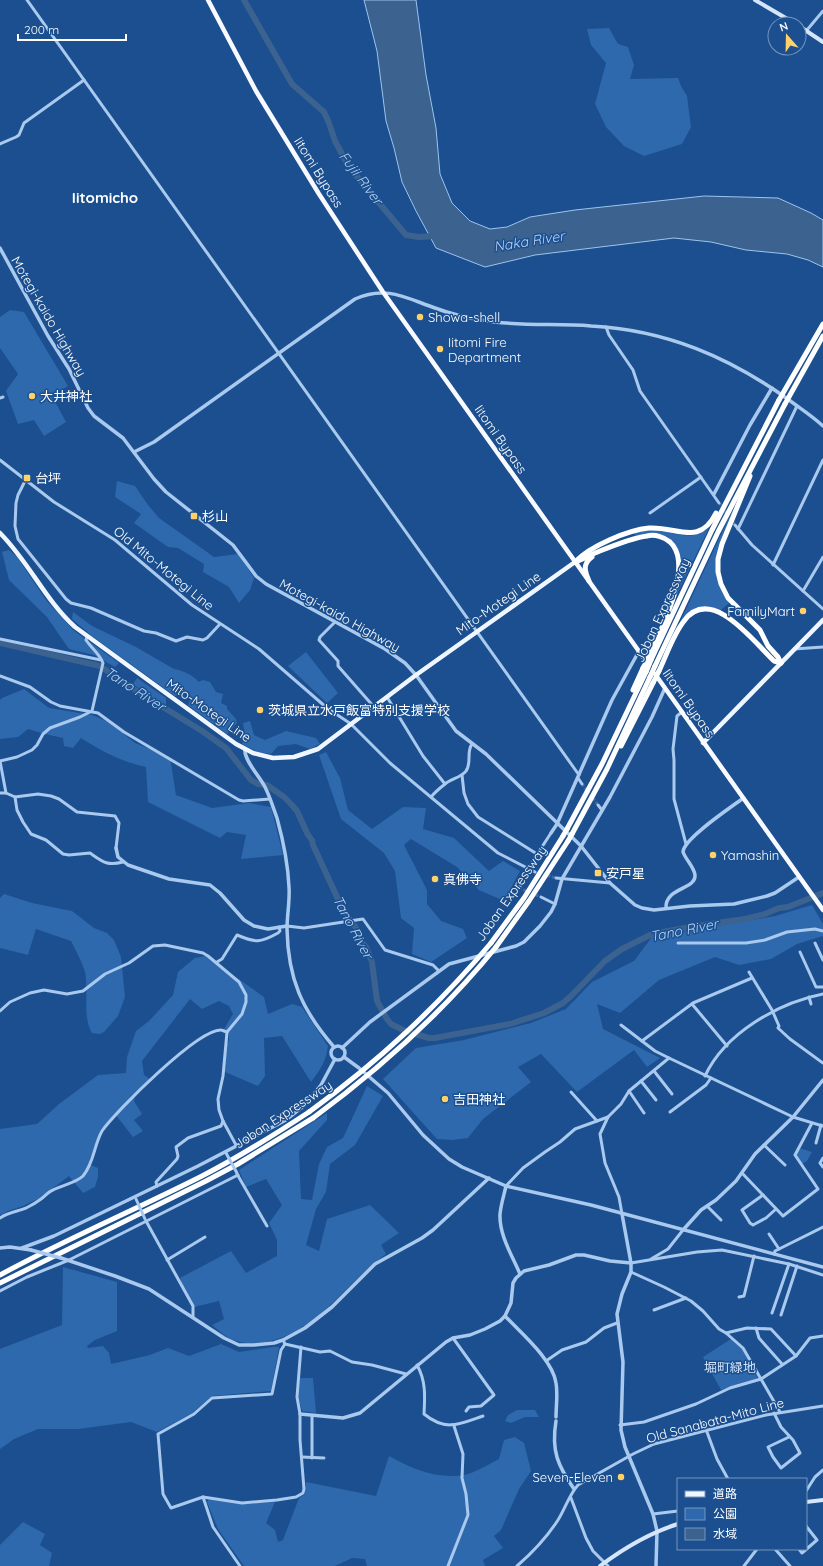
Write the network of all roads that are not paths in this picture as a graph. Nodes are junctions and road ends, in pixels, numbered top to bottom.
1 (27, 0) edge
2 (208, 0) edge
3 (755, 0) edge
4 (823, 11) edge
5 (782, 16) edge
6 (807, 30) joint
7 (823, 42) edge
8 (84, 80) junction
9 (0, 144) edge
10 (0, 248) edge
11 (383, 292) junction
12 (823, 324) edge
13 (606, 327) junction
14 (823, 336) edge
15 (279, 354) junction
16 (772, 388) junction
17 (797, 406) junction
18 (780, 413) junction
19 (772, 414) junction
20 (823, 426) edge
21 (134, 452) junction
22 (0, 460) edge
23 (823, 460) edge
24 (701, 477) junction
25 (26, 479) junction
26 (714, 494) junction
27 (719, 503) tunnel mouth
28 (650, 513) dead end
29 (735, 525) tunnel mouth
30 (738, 529) junction
31 (0, 533) edge
32 (601, 551) junction
33 (823, 557) edge
34 (575, 562) junction
35 (773, 564) junction
36 (589, 581) junction
37 (803, 591) junction
38 (823, 609) edge
39 (823, 620) edge
40 (335, 622) junction
41 (220, 624) junction
42 (477, 632) junction
43 (87, 637) junction
44 (0, 639) edge
45 (823, 647) edge
46 (794, 649) junction
47 (639, 651) junction
48 (650, 658) junction
49 (102, 661) junction
50 (781, 663) junction
51 (0, 676) edge
52 (416, 676) junction
53 (665, 688) junction
54 (387, 697) junction
55 (374, 707) junction
56 (92, 711) junction
57 (682, 712) junction
58 (351, 724) junction
59 (703, 743) junction
60 (472, 744) junction
61 (245, 750) junction
62 (0, 761) edge
63 (462, 775) junction
64 (578, 776) junction
65 (445, 784) junction
66 (582, 784) tunnel mouth
67 (0, 793) edge
68 (6, 793) junction
69 (431, 796) junction
70 (15, 797) junction
71 (270, 798) junction
72 (742, 798) junction
73 (598, 805) tunnel mouth
74 (602, 810) junction
75 (578, 822) junction
76 (557, 824) junction
77 (551, 833) joint
78 (686, 844) junction
79 (581, 846) junction
80 (116, 848) joint
81 (537, 854) junction
82 (122, 862) junction
83 (528, 869) junction
84 (535, 872) tunnel mouth
85 (799, 877) junction
86 (556, 878) tunnel mouth
87 (562, 879) junction
88 (610, 883) junction
89 (519, 888) dead end
90 (541, 896) tunnel mouth
91 (555, 904) junction
92 (666, 908) junction
93 (823, 910) edge
94 (287, 926) junction
95 (279, 927) junction
96 (823, 931) edge
97 (678, 943) dead end
98 (815, 943) dead end
99 (800, 952) dead end
100 (823, 960) edge
101 (217, 962) junction
102 (439, 971) junction
103 (749, 972) dead end
104 (752, 978) junction
105 (823, 986) edge
106 (823, 994) edge
107 (809, 997) junction
108 (692, 1004) junction
109 (811, 1004) dead end
110 (0, 1011) edge
111 (773, 1012) junction
112 (621, 1025) dead end
113 (227, 1032) junction
114 (642, 1041) junction
115 (727, 1046) junction
116 (334, 1048) junction
117 (342, 1048) junction
118 (344, 1057) junction
119 (669, 1058) junction
120 (335, 1059) junction
121 (823, 1063) edge
122 (654, 1071) junction
123 (705, 1076) junction
124 (711, 1078) junction
125 (641, 1081) junction
126 (822, 1083) edge
127 (629, 1091) junction
128 (571, 1092) dead end
129 (672, 1094) dead end
130 (656, 1100) dead end
131 (670, 1112) dead end
132 (644, 1113) dead end
133 (608, 1117) junction
134 (793, 1117) junction
135 (223, 1121) junction
136 (597, 1121) junction
137 (812, 1123) junction
138 (822, 1126) edge
139 (816, 1143) dead end
140 (236, 1145) junction
141 (764, 1145) junction
142 (226, 1152) junction
143 (823, 1158) edge
144 (785, 1165) dead end
145 (823, 1166) edge
146 (742, 1173) junction
147 (237, 1174) junction
148 (488, 1178) junction
149 (157, 1186) junction
150 (506, 1186) junction
151 (763, 1195) junction
152 (135, 1198) junction
153 (707, 1206) junction
154 (776, 1209) junction
155 (622, 1214) junction
156 (0, 1218) edge
157 (146, 1220) junction
158 (721, 1220) dead end
159 (267, 1226) dead end
160 (823, 1227) edge
161 (683, 1230) junction
162 (769, 1234) dead end
163 (205, 1237) dead end
164 (0, 1248) edge
165 (22, 1248) junction
166 (779, 1249) junction
167 (774, 1254) junction
168 (754, 1256) junction
169 (69, 1260) junction
170 (167, 1260) junction
171 (648, 1261) junction
172 (631, 1263) junction
173 (789, 1264) junction
174 (797, 1266) junction
175 (823, 1267) edge
176 (631, 1272) junction
177 (520, 1274) junction
178 (0, 1275) edge
179 (823, 1275) edge
180 (0, 1283) edge
181 (0, 1291) edge
182 (739, 1297) dead end
183 (686, 1298) junction
184 (654, 1310) dead end
185 (772, 1313) dead end
186 (781, 1315) dead end
187 (505, 1316) junction
188 (193, 1317) junction
189 (617, 1323) junction
190 (756, 1328) junction
191 (726, 1333) junction
192 (823, 1336) edge
193 (453, 1338) junction
194 (284, 1342) junction
195 (301, 1347) junction
196 (796, 1356) junction
197 (546, 1361) junction
198 (782, 1364) junction
199 (416, 1365) junction
200 (406, 1374) junction
201 (761, 1379) junction
202 (823, 1406) edge
203 (466, 1411) dead end
204 (780, 1412) junction
205 (774, 1413) junction
206 (300, 1414) junction
207 (312, 1416) junction
208 (483, 1416) dead end
209 (704, 1424) dead end
210 (620, 1425) junction
211 (454, 1426) junction
212 (707, 1431) junction
213 (789, 1437) junction
214 (629, 1457) junction
215 (302, 1458) junction
216 (312, 1458) junction
217 (324, 1458) dead end
218 (823, 1470) edge
219 (727, 1478) edge
220 (807, 1489) edge
221 (574, 1490) junction
222 (203, 1497) junction
223 (571, 1498) junction
224 (823, 1500) edge
225 (807, 1502) edge
226 (677, 1511) edge
227 (653, 1514) junction
228 (677, 1524) edge
229 (807, 1527) edge
230 (657, 1531) junction
231 (807, 1549) edge
232 (756, 1550) edge
233 (776, 1550) edge
234 (605, 1562) junction
235 (240, 1566) edge
236 (448, 1566) edge
237 (518, 1566) edge
238 (600, 1566) edge
239 (608, 1566) edge
240 (656, 1566) edge
241 (744, 1566) edge
242 (790, 1566) edge

1 - 8 street
2 - 11 highway, Iitomi Bypass
3 - 5 main road
4 - 6 street
6 - 7 main road
8 - 9 street
8 - 15 street
10 - 21 street, Motegi-kaido Highway
11 - 13 street
11 - 15 street
11 - 34 highway, Iitomi Bypass
12 - 19 highway, Joban Expressway, bridge
13 - 16 street
13 - 24 street
14 - 18 highway, Joban Expressway, bridge
15 - 21 street
15 - 42 street
16 - 17 street
16 - 26 street
17 - 20 street
17 - 30 street
18 - 50 highway
18 - 75 highway, Joban Expressway, bridge
19 - 34 highway
19 - 48 highway, Joban Expressway
21 - 40 street, Motegi-kaido Highway
22 - 25 street, Old Mito-Motegi Line
23 - 35 street
24 - 26 street
24 - 28 street
25 - 41 street, Old Mito-Motegi Line
25 - 41 street
26 - 27 street
29 - 30 street
30 - 35 street
31 - 43 main road, Mito-Motegi Line
32 - 34 highway
32 - 36 highway
32 - 48 highway
33 - 37 street
34 - 36 highway, Iitomi Bypass
34 - 42 main road, Mito-Motegi Line
35 - 37 street
36 - 47 highway, Iitomi Bypass
37 - 38 street
39 - 46 main road
40 - 52 street, Motegi-kaido Highway
40 - 55 street
41 - 58 street, Old Mito-Motegi Line
42 - 52 main road, Mito-Motegi Line
42 - 64 street
43 - 49 street
43 - 61 main road, Mito-Motegi Line
44 - 49 street
45 - 46 street
46 - 50 main road
47 - 53 highway, Iitomi Bypass
47 - 64 street
48 - 178 highway, Joban Expressway, bridge
49 - 56 street
50 - 59 main road
50 - 75 highway, bridge
51 - 56 street
52 - 54 main road, Mito-Motegi Line
52 - 60 street, Motegi-kaido Highway
53 - 57 highway, Iitomi Bypass
53 - 74 street
54 - 55 main road, Mito-Motegi Line
54 - 65 street
55 - 58 main road, Mito-Motegi Line
56 - 62 street
56 - 71 street
57 - 59 highway, Iitomi Bypass
57 - 78 street
58 - 61 main road, Mito-Motegi Line
58 - 69 street, Old Mito-Motegi Line
59 - 72 highway, Iitomi Bypass
60 - 63 street
60 - 76 street, Motegi-kaido Highway
61 - 71 street
62 - 68 street
63 - 65 street
63 - 81 street
64 - 66 street
64 - 76 street
65 - 69 street
67 - 68 street
68 - 70 street
69 - 83 street, Old Mito-Motegi Line
70 - 80 street
70 - 82 street
71 - 94 street
72 - 78 street
72 - 85 highway, Iitomi Bypass
73 - 74 street
74 - 79 street
75 - 180 highway, Joban Expressway, bridge
76 - 77 street
76 - 79 street, Motegi-kaido Highway
77 - 81 street
78 - 92 street
79 - 87 street
79 - 88 street, Motegi-kaido Highway
80 - 82 street
81 - 83 street
82 - 95 street
83 - 84 street, Old Mito-Motegi Line
83 - 89 street
85 - 92 street, Motegi-kaido Highway
85 - 93 highway, Iitomi Bypass
86 - 87 street
87 - 88 street
87 - 91 street
88 - 92 street, Motegi-kaido Highway
90 - 91 street
91 - 102 street
94 - 95 street
94 - 102 street
94 - 116 street
95 - 101 street
96 - 97 street
98 - 100 street
99 - 105 street
101 - 110 street
101 - 113 street
102 - 117 street
103 - 104 street
104 - 108 street
104 - 111 street
106 - 107 street
107 - 109 street
107 - 111 street
108 - 114 street
108 - 115 street
111 - 115 street
111 - 121 street
112 - 114 street
113 - 135 street
113 - 156 street
114 - 119 street
115 - 123 street
116 - 117 street
116 - 120 street
117 - 118 street
118 - 120 street
118 - 148 street
119 - 122 street
119 - 123 street
120 - 140 street
122 - 125 street
122 - 129 street
123 - 124 street
124 - 131 street
124 - 134 street
125 - 127 street
125 - 130 street
126 - 134 street
127 - 132 street
127 - 133 street
128 - 136 street
133 - 136 street
133 - 155 street
134 - 137 street
134 - 141 street
135 - 140 street
135 - 149 street
136 - 150 street
137 - 138 street
137 - 154 street
138 - 139 street
140 - 142 street
141 - 144 street
141 - 146 street
142 - 147 street, bridge
142 - 149 street
143 - 145 street
146 - 151 street
146 - 153 street
147 - 157 street
147 - 159 street
148 - 150 street
148 - 194 street
149 - 152 street
150 - 155 street
150 - 177 street
151 - 154 street
151 - 154 street
152 - 157 street, bridge
152 - 165 street
153 - 158 street
153 - 161 street
155 - 161 street
155 - 172 street
157 - 169 street
157 - 170 street
160 - 166 street
161 - 167 street
161 - 171 street
162 - 166 street
163 - 170 street
164 - 165 street
165 - 169 street, bridge
166 - 167 street
167 - 175 street
168 - 171 street
168 - 173 street
168 - 182 street
169 - 181 street
169 - 188 street
170 - 188 street
171 - 172 street
172 - 176 street
172 - 177 street
173 - 174 street
173 - 185 street
174 - 179 street
174 - 186 street
176 - 183 street
176 - 189 street
177 - 187 street
183 - 184 street
183 - 191 street
187 - 193 street
187 - 197 street
188 - 194 street
189 - 197 street
189 - 210 street
190 - 191 street
190 - 196 street
190 - 198 street
191 - 201 street
192 - 196 street
193 - 199 street
193 - 203 street
194 - 195 street
194 - 222 street
195 - 200 street
195 - 206 street
196 - 198 street
197 - 221 street
198 - 201 street
199 - 200 street
199 - 211 street
200 - 207 street
201 - 204 street
201 - 210 street
202 - 204 street, Old Sanabata-Mito Line
204 - 205 street, Old Sanabata-Mito Line
205 - 212 street, Old Sanabata-Mito Line
205 - 213 street
206 - 207 street
206 - 215 street
207 - 216 street
208 - 211 street
209 - 212 street
210 - 214 street
211 - 236 street
212 - 214 street, Old Sanabata-Mito Line
212 - 219 street
213 - 213 street
214 - 221 street, Old Sanabata-Mito Line
214 - 227 street
215 - 216 street
215 - 222 street
216 - 217 street
218 - 220 street
221 - 223 street
222 - 235 street
223 - 234 street
223 - 237 street
224 - 225 main road
226 - 227 street
227 - 230 street
228 - 230 main road
229 - 231 street
230 - 234 main road
230 - 240 street
232 - 241 street
233 - 242 street
234 - 238 main road
234 - 239 street

